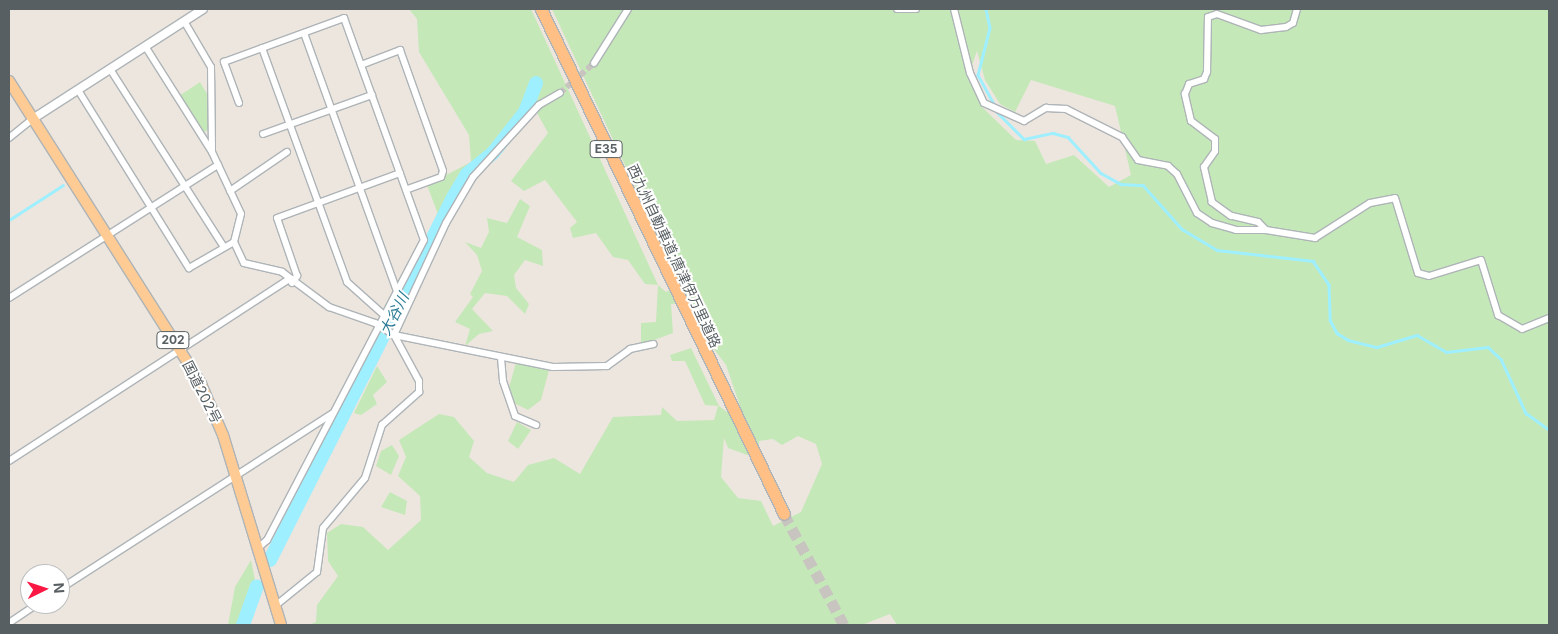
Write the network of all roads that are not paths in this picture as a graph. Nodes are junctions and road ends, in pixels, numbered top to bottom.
1 (203, 9) edge
2 (541, 9) edge
3 (628, 9) edge
4 (898, 9) edge
5 (916, 9) edge
6 (954, 9) edge
7 (1297, 9) edge
8 (184, 21) junction
9 (304, 33) junction
10 (145, 46) junction
11 (262, 48) junction
12 (594, 62) tunnel mouth
13 (361, 65) junction
14 (110, 69) junction
15 (9, 81) edge
16 (78, 90) junction
17 (560, 93) tunnel mouth
18 (372, 95) junction
19 (239, 103) dead end
20 (332, 109) junction
21 (34, 118) junction
22 (290, 125) junction
23 (263, 134) dead end
24 (9, 138) edge
25 (212, 152) junction
26 (287, 152) dead end
27 (218, 165) junction
28 (400, 173) junction
29 (185, 186) junction
30 (360, 187) junction
31 (406, 190) junction
32 (230, 191) junction
33 (318, 202) junction
34 (151, 207) junction
35 (1266, 230) junction
36 (106, 235) junction
37 (234, 242) junction
38 (223, 246) junction
39 (290, 281) junction
40 (398, 292) junction
41 (9, 298) edge
42 (385, 316) junction
43 (1549, 318) edge
44 (381, 328) junction
45 (393, 334) junction
46 (653, 344) dead end
47 (180, 350) junction
48 (501, 358) junction
49 (334, 414) junction
50 (536, 425) dead end
51 (9, 461) edge
52 (236, 474) junction
53 (784, 514) tunnel mouth
54 (258, 548) junction
55 (70, 582) edge
56 (275, 606) junction
57 (22, 614) edge
58 (9, 623) edge
59 (281, 625) edge

1 - 8 street
2 - 53 highway, 西九州自動車道;唐津伊万里道路 / E35
3 - 12 street
4 - 5 street
6 - 35 street
7 - 35 street
8 - 10 street
8 - 25 street
9 - 11 street
9 - 13 street
9 - 20 street
10 - 14 street
10 - 25 street
11 - 19 street
11 - 22 street
13 - 18 street
13 - 31 street
14 - 16 street
14 - 29 street
15 - 21 highway, 国道202号 / 202
16 - 21 street
16 - 34 street
17 - 45 street
18 - 20 street
18 - 28 street
20 - 22 street
20 - 30 street
21 - 24 street
21 - 36 highway, 国道202号 / 202
22 - 23 street
22 - 33 street
25 - 27 street
26 - 32 street
27 - 29 street
27 - 32 street
28 - 30 street
28 - 31 street
29 - 34 street
29 - 38 street
30 - 33 street
30 - 40 street
31 - 40 street
32 - 37 street
33 - 39 street
33 - 42 street
34 - 36 street
34 - 38 street
35 - 43 street
36 - 41 street
36 - 47 highway, 国道202号 / 202
37 - 38 street
37 - 39 street
39 - 44 street
39 - 47 street
40 - 42 street
42 - 44 street
44 - 45 street
44 - 49 street
45 - 48 street
45 - 56 street
46 - 48 street
47 - 51 street
47 - 52 highway, 国道202号 / 202
48 - 50 street
49 - 52 street
49 - 54 street
52 - 54 highway, 国道202号 / 202
52 - 55 street
54 - 56 highway, 国道202号 / 202
56 - 59 highway, 国道202号 / 202
57 - 58 street

